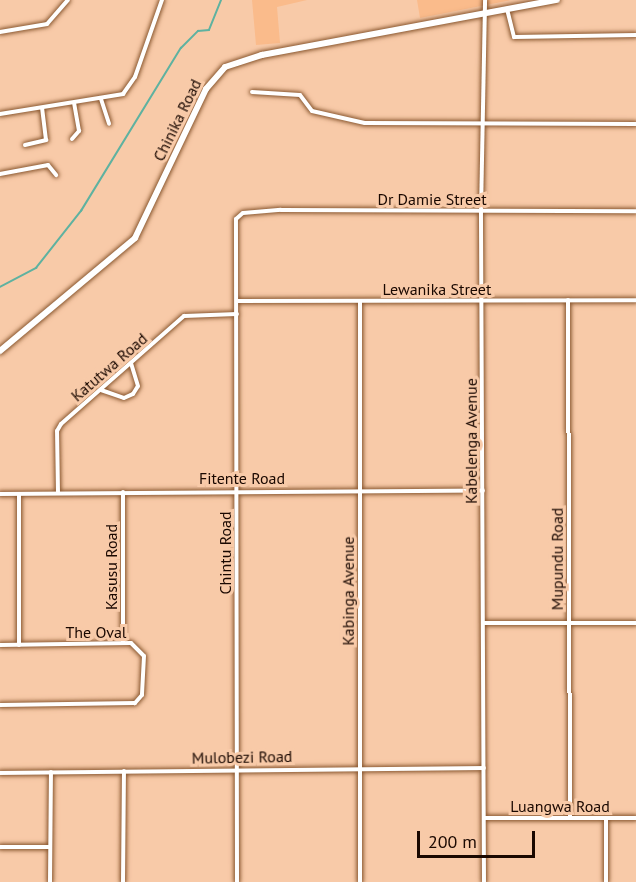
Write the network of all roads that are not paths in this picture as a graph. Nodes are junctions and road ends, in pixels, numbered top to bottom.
1 (68, 0) edge
2 (162, 0) edge
3 (485, 0) edge
4 (557, 0) edge
5 (507, 9) junction
6 (486, 14) junction
7 (0, 32) edge
8 (636, 35) edge
9 (252, 92) dead end
10 (100, 99) junction
11 (74, 103) junction
12 (42, 108) junction
13 (0, 114) edge
14 (485, 122) junction
15 (109, 124) dead end
16 (636, 124) edge
17 (72, 139) dead end
18 (25, 145) dead end
19 (0, 174) edge
20 (56, 175) dead end
21 (636, 211) edge
22 (481, 212) junction
23 (235, 224) joint
24 (483, 300) junction
25 (568, 300) junction
26 (636, 300) edge
27 (238, 301) junction
28 (360, 301) junction
29 (237, 314) junction
30 (0, 351) edge
31 (131, 363) junction
32 (101, 390) junction
33 (237, 490) junction
34 (360, 490) junction
35 (483, 491) junction
36 (123, 492) junction
37 (58, 493) junction
38 (0, 494) edge
39 (19, 494) junction
40 (484, 623) junction
41 (570, 623) junction
42 (636, 623) edge
43 (123, 643) junction
44 (0, 645) edge
45 (19, 645) junction
46 (0, 705) edge
47 (238, 768) junction
48 (360, 768) junction
49 (484, 768) junction
50 (124, 771) junction
51 (51, 772) junction
52 (0, 773) edge
53 (484, 818) junction
54 (570, 818) junction
55 (606, 818) junction
56 (636, 818) edge
57 (0, 847) edge
58 (50, 847) junction
59 (50, 882) edge
60 (123, 882) edge
61 (237, 882) edge
62 (360, 882) edge
63 (484, 882) edge
64 (606, 882) edge

1 - 7 street
2 - 10 street
3 - 6 street, Kabelenga Avenue
4 - 5 main road, Chinika Road
5 - 6 main road, Chinika Road
5 - 8 street
6 - 14 street, Kabelenga Avenue
6 - 30 main road, Chinika Road
9 - 14 street
10 - 11 street
10 - 15 street
11 - 12 street
11 - 17 street
12 - 13 street
12 - 18 street
14 - 16 street
14 - 22 street, Kabelenga Avenue
19 - 20 street
21 - 22 street, Dr Damie Street
22 - 23 street, Dr Damie Street
22 - 24 street, Kabelenga Avenue
23 - 27 street, Chintu Road
24 - 25 street, Lewanika Street
24 - 28 street, Lewanika Street
24 - 35 street, Kabelenga Avenue
25 - 26 street, Lewanika Street
25 - 41 street, Mupundu Road
27 - 28 street, Lewanika Street
27 - 29 street, Chintu Road
28 - 34 street, Kabinga Avenue
29 - 31 street, Katutwa Road
29 - 33 street, Chintu Road
31 - 32 street, Katutwa Road
31 - 32 street
32 - 37 street, Katutwa Road
33 - 34 street, Fitente Road
33 - 36 street, Fitente Road
33 - 47 street, Chintu Road
34 - 35 street, Fitente Road
34 - 48 street, Kabinga Avenue
35 - 40 street, Kabelenga Avenue
36 - 37 street, Fitente Road
36 - 43 street, Kasusu Road
37 - 39 street, Fitente Road
38 - 39 street, Fitente Road
39 - 45 street
40 - 41 street
40 - 49 street, Kabelenga Avenue
41 - 42 street
41 - 54 street, Mupundu Road
43 - 45 street, The Oval
43 - 46 street, The Oval
44 - 45 street, The Oval
47 - 48 street, Mulobezi Road
47 - 50 street, Mulobezi Road
47 - 61 street, Chintu Road
48 - 49 street, Mulobezi Road
48 - 62 street, Kabinga Avenue
49 - 53 street, Kabelenga Avenue
50 - 51 street, Mulobezi Road
50 - 60 street
51 - 52 street, Mulobezi Road
51 - 58 street
53 - 54 street, Luangwa Road
53 - 63 street, Kabelenga Avenue
54 - 55 street, Luangwa Road
55 - 56 street, Luangwa Road
55 - 64 street
57 - 58 street
58 - 59 street

